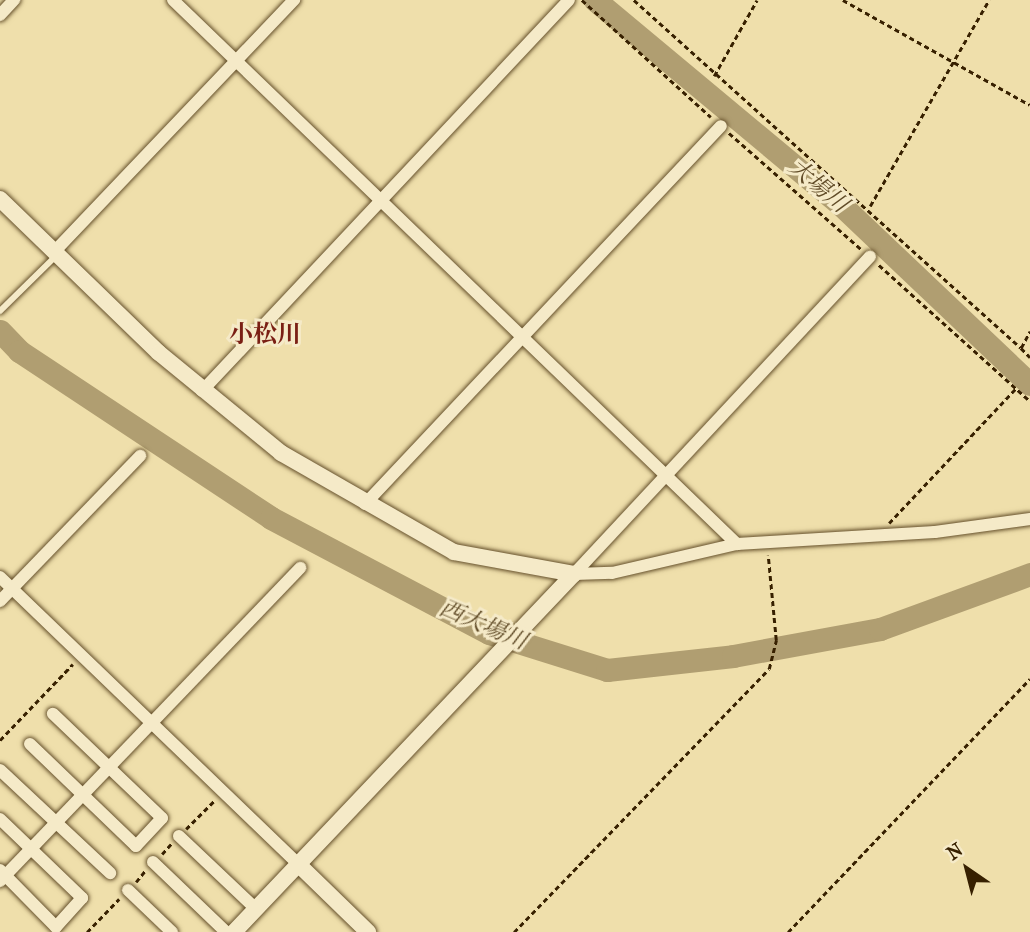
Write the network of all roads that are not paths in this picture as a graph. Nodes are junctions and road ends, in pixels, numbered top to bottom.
1 (14, 0) edge
2 (173, 0) edge
3 (294, 0) edge
4 (569, 0) edge
5 (0, 15) edge
6 (237, 61) junction
7 (722, 126) road end
8 (0, 199) edge
9 (382, 200) junction
10 (57, 252) junction
11 (870, 257) dead end
12 (0, 311) edge
13 (522, 338) junction
14 (202, 391) junction
15 (140, 456) dead end
16 (665, 475) junction
17 (365, 504) junction
18 (1030, 519) edge
19 (737, 544) junction
20 (300, 568) dead end
21 (574, 574) junction
22 (0, 577) edge
23 (12, 589) junction
24 (0, 601) edge
25 (53, 714) dead end
26 (153, 723) junction
27 (30, 744) dead end
28 (110, 767) junction
29 (0, 769) edge
30 (82, 795) junction
31 (0, 819) edge
32 (57, 822) junction
33 (179, 836) dead end
34 (31, 849) junction
35 (153, 862) dead end
36 (298, 864) junction
37 (110, 873) dead end
38 (2, 875) edge
39 (128, 890) dead end
40 (256, 909) junction
41 (172, 932) edge
42 (226, 932) edge
43 (234, 932) edge
44 (368, 932) edge

1 - 5 street
2 - 6 street
3 - 6 street
4 - 9 street
6 - 9 street
6 - 10 street
7 - 13 street
8 - 10 street
9 - 13 street
9 - 14 street
10 - 12 lane
10 - 14 street
11 - 16 street
13 - 16 street
13 - 17 street
14 - 17 street
15 - 23 street
16 - 19 street
16 - 21 street
17 - 21 street
18 - 19 street
19 - 21 street
20 - 26 street
21 - 36 street
22 - 23 street
23 - 24 street
23 - 26 street
25 - 28 street
26 - 28 street
26 - 36 street
27 - 30 street
28 - 30 street
28 - 30 street
29 - 32 street
30 - 32 street
31 - 34 street
32 - 34 street
32 - 37 street
33 - 40 street
34 - 38 street
34 - 38 street
35 - 42 street
36 - 40 street
36 - 44 street
39 - 41 street
40 - 43 street

